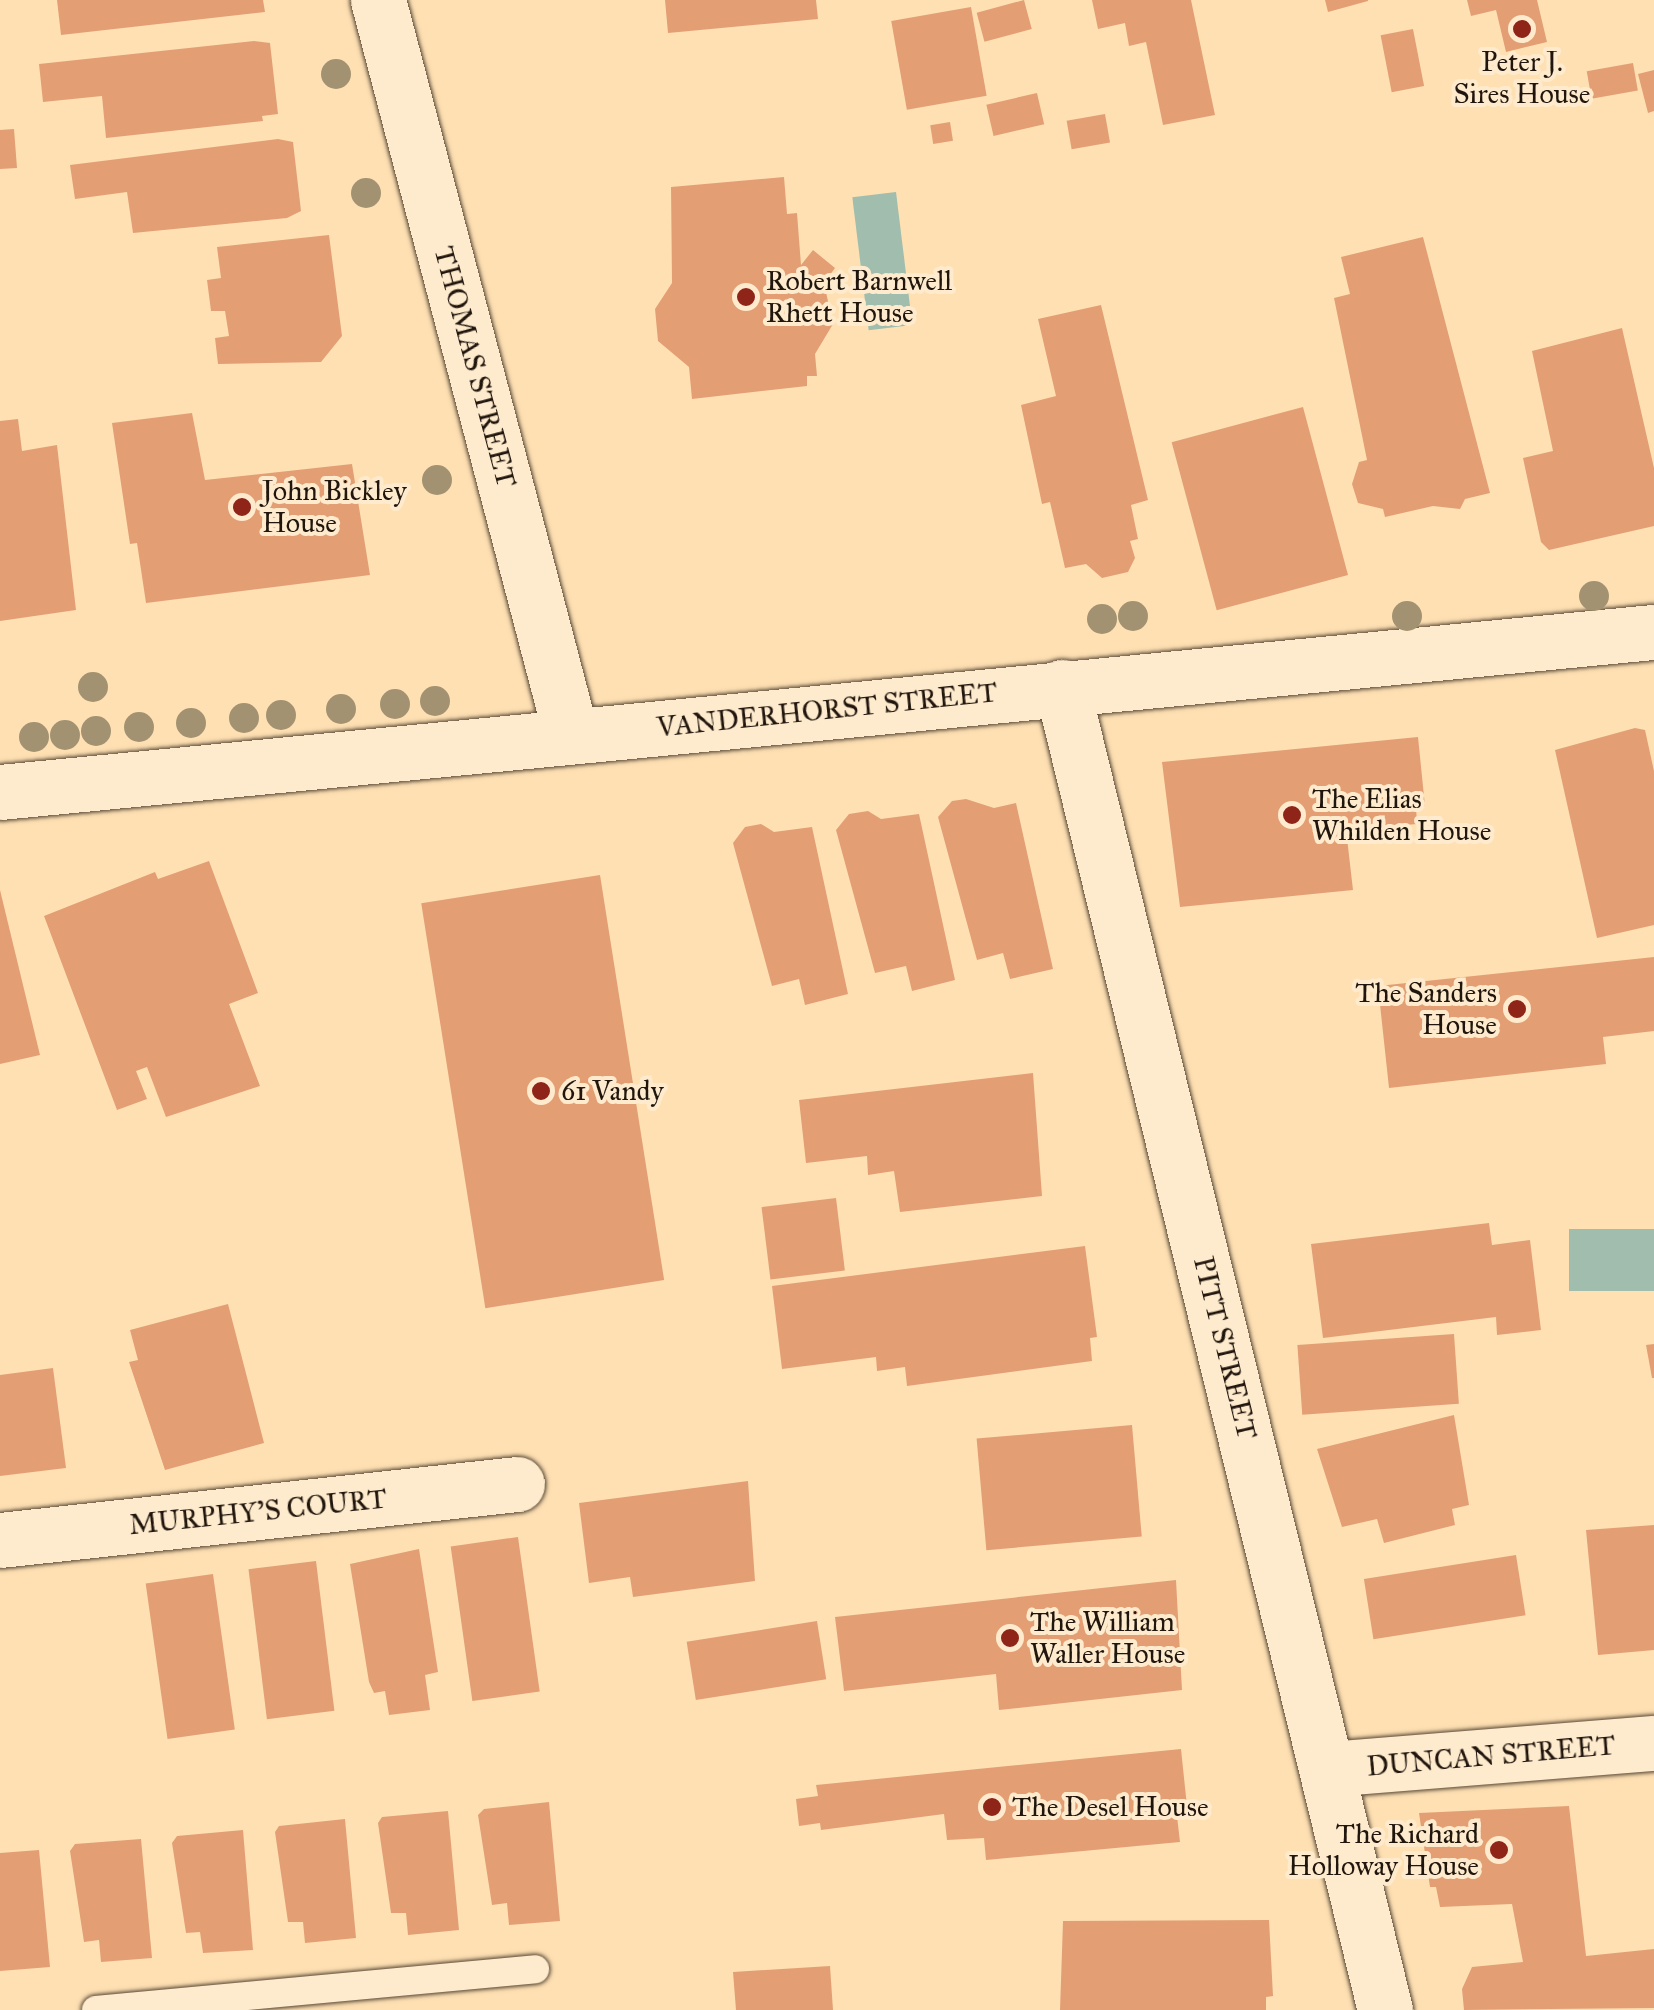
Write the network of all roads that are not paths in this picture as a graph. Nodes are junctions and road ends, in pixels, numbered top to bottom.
1 (378, 0) edge
2 (1654, 632) edge
3 (1062, 687) junction
4 (571, 735) junction
5 (0, 792) edge
6 (517, 1484) dead end
7 (0, 1540) edge
8 (1654, 1743) edge
9 (1329, 1769) junction
10 (536, 1969) dead end
11 (96, 2010) edge
12 (1385, 2010) edge

1 - 4 street, THOMAS STREET
2 - 3 street, VANDERHORST STREET
3 - 4 street, VANDERHORST STREET
3 - 9 street, PITT STREET
4 - 5 street, VANDERHORST STREET
6 - 7 street, MURPHY'S COURT
8 - 9 street, DUNCAN STREET
9 - 12 street, PITT STREET
10 - 11 lane

